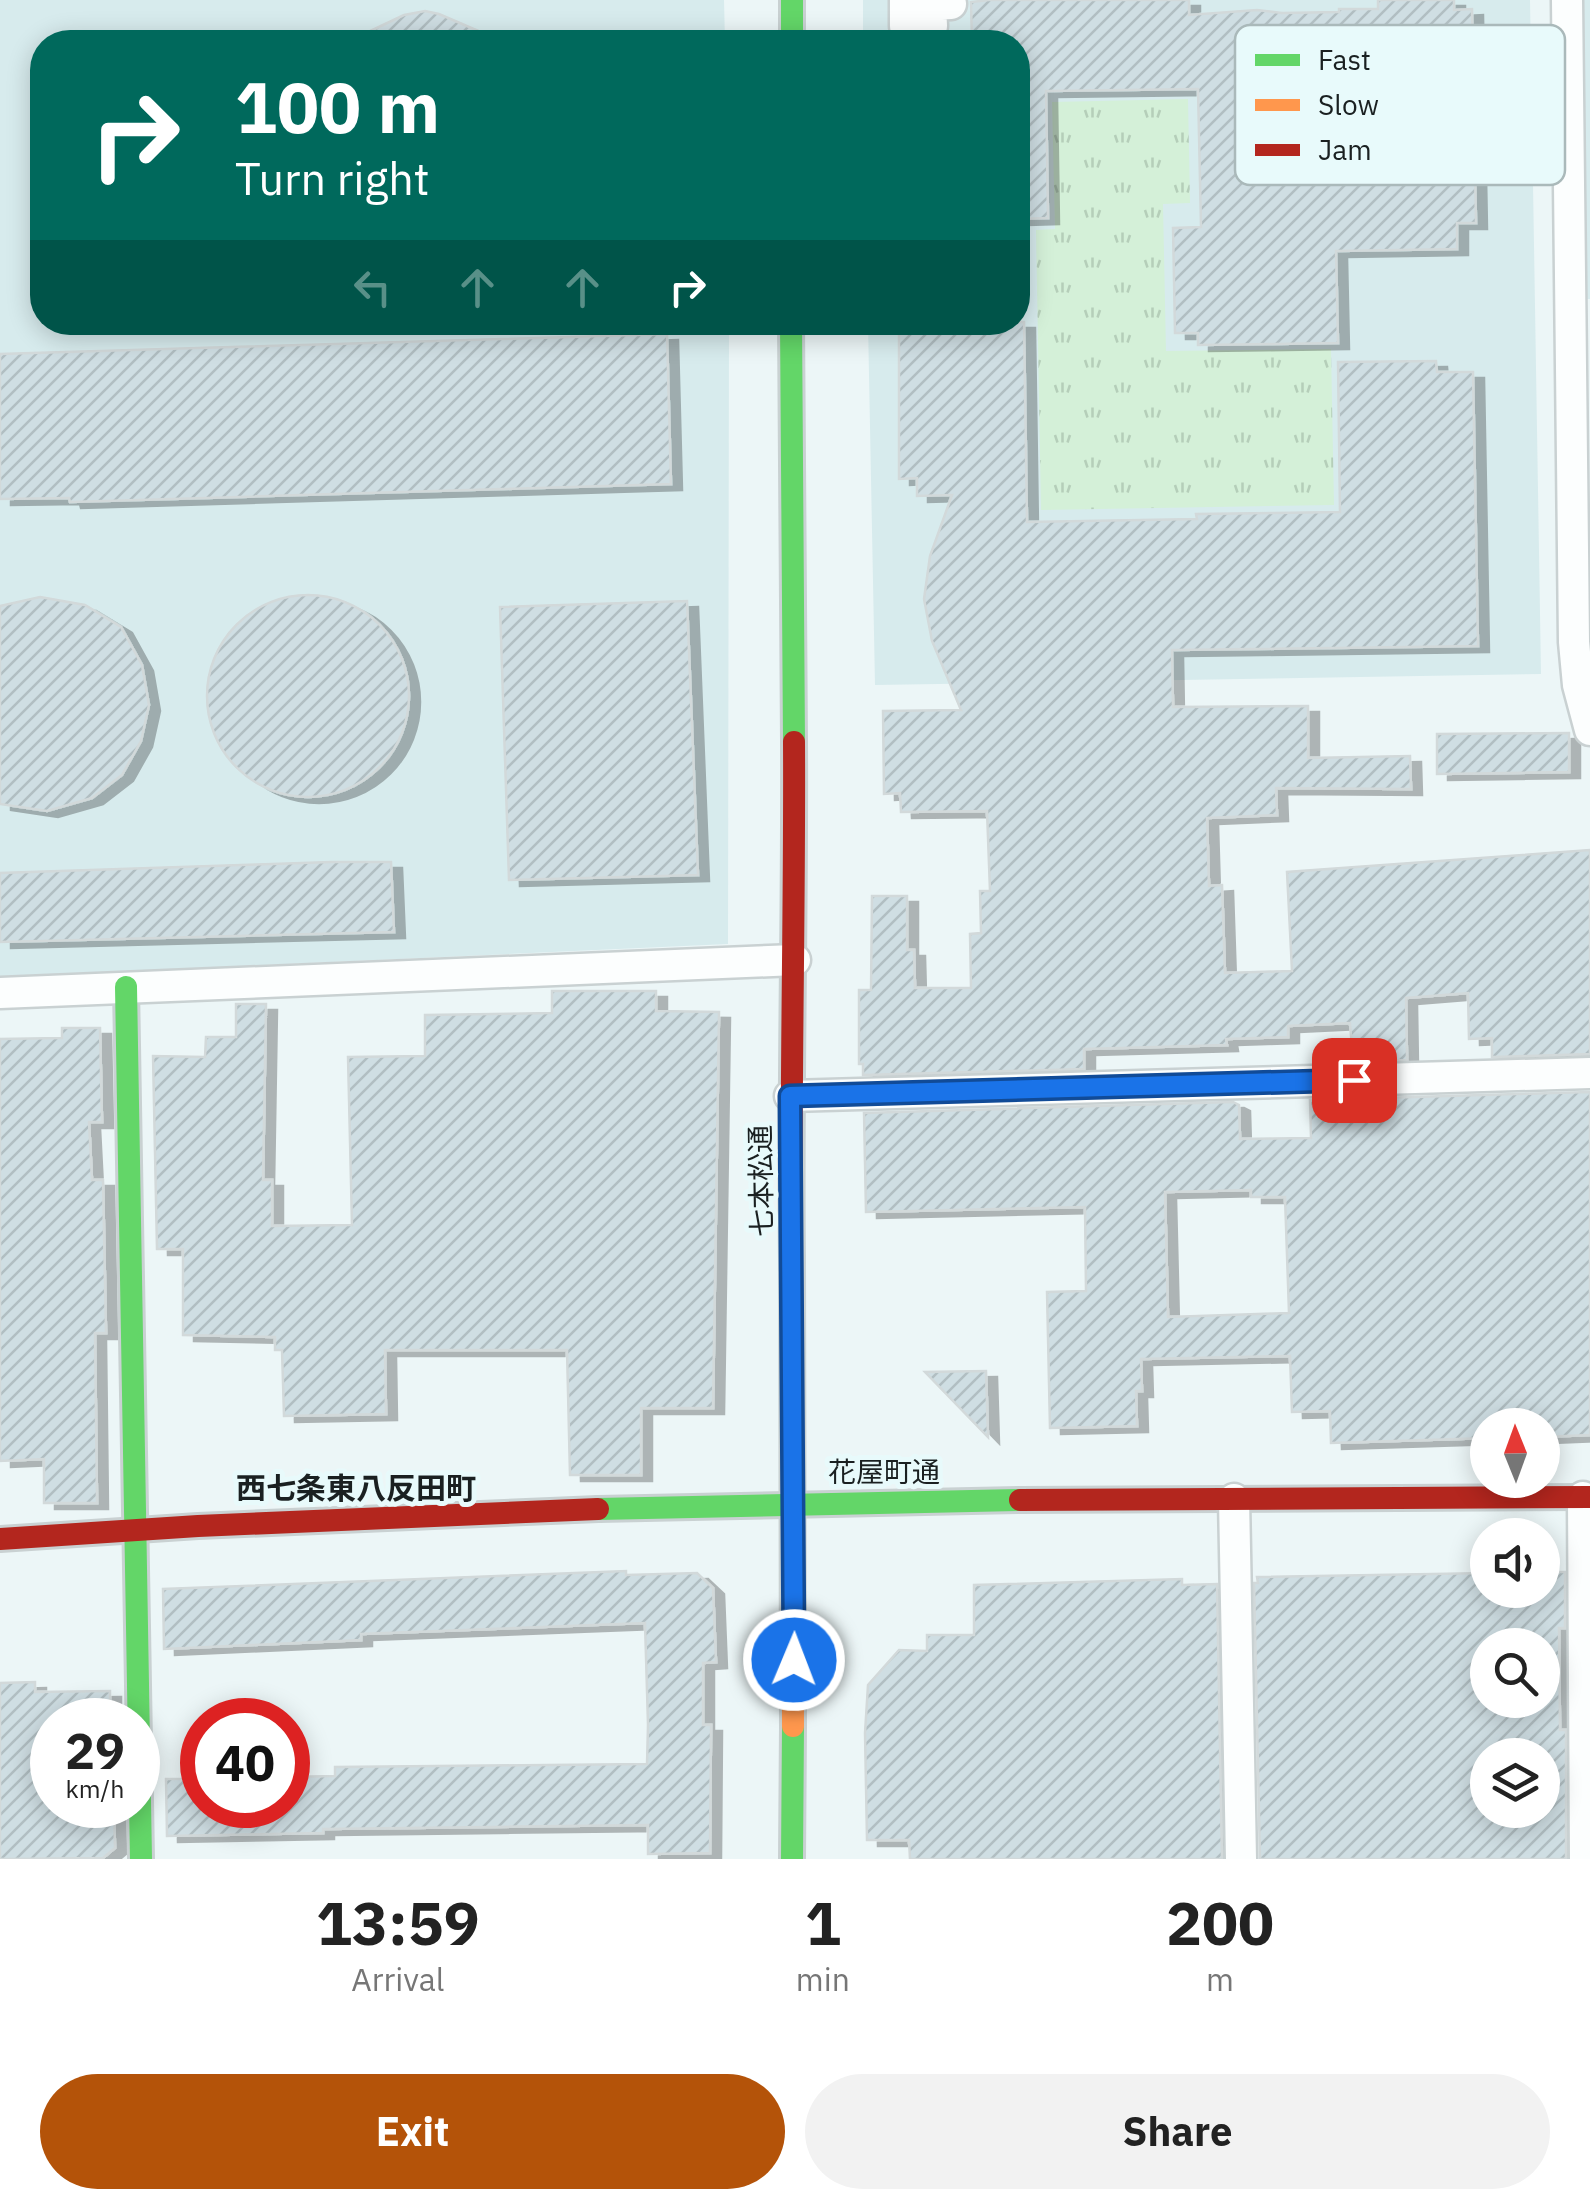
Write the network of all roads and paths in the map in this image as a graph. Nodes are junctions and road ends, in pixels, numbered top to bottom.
1 (792, 0) edge
2 (904, 0) edge
3 (950, 0) edge
4 (1566, 0) edge
5 (792, 30) edge
6 (1578, 50) edge
7 (1580, 314) edge
8 (791, 335) edge
9 (1590, 730) edge
10 (795, 960) junction
11 (126, 987) junction
12 (0, 993) edge
13 (1590, 1073) edge
14 (790, 1096) junction
15 (1586, 1497) edge
16 (1234, 1500) junction
17 (795, 1502) junction
18 (138, 1528) junction
19 (0, 1539) edge
20 (141, 1859) edge
21 (792, 1859) edge
22 (1242, 1859) edge
23 (1585, 1859) edge

1 - 5 street
2 - 3 street
4 - 6 street
6 - 7 street
7 - 9 street
8 - 10 street, 七本松通
10 - 11 street
10 - 14 street, 七本松通
11 - 12 street
11 - 18 street
13 - 14 street
14 - 17 street, 七本松通
15 - 16 street, 花屋町通
15 - 23 street
16 - 17 street, 花屋町通
16 - 22 street
17 - 18 street, 花屋町通
17 - 21 street, 七本松通
18 - 19 street, 花屋町通
18 - 20 street

